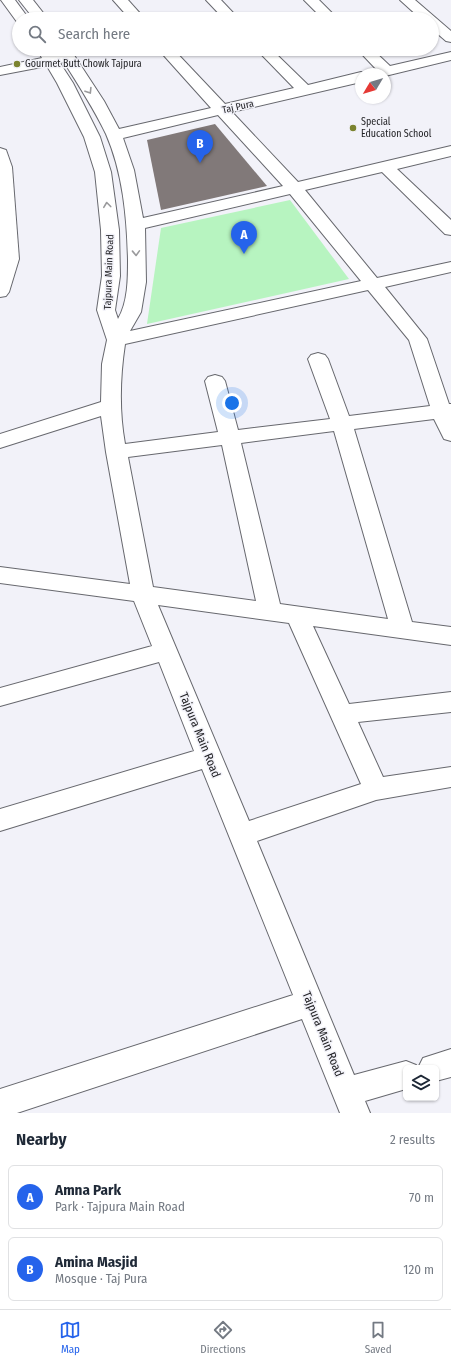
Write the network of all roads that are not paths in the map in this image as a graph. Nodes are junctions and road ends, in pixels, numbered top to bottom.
1 (26, 0) edge
2 (120, 0) edge
3 (213, 0) edge
4 (311, 0) edge
5 (407, 0) edge
6 (7, 5) edge
7 (14, 12) edge
8 (35, 12) edge
9 (131, 12) edge
10 (225, 12) edge
11 (324, 12) edge
12 (421, 12) edge
13 (439, 28) edge
14 (451, 38) edge
15 (45, 56) edge
16 (49, 56) edge
17 (68, 56) edge
18 (171, 56) edge
19 (270, 56) edge
20 (369, 56) edge
21 (451, 56) edge
22 (378, 68) edge
23 (391, 70) edge
24 (0, 72) edge
25 (355, 78) edge
26 (305, 90) junction
27 (220, 111) junction
28 (114, 135) junction
29 (451, 151) edge
30 (0, 153) edge
31 (385, 166) junction
32 (293, 187) junction
33 (3, 192) edge
34 (136, 225) junction
35 (451, 230) edge
36 (451, 268) edge
37 (372, 284) junction
38 (0, 292) edge
39 (116, 340) junction
40 (318, 359) dead end
41 (214, 380) dead end
42 (111, 406) junction
43 (446, 410) edge
44 (342, 423) junction
45 (451, 434) edge
46 (230, 438) junction
47 (0, 441) edge
48 (116, 452) junction
49 (0, 575) edge
50 (143, 595) junction
51 (270, 612) junction
52 (297, 616) junction
53 (402, 630) junction
54 (451, 636) edge
55 (165, 651) junction
56 (0, 697) edge
57 (451, 702) edge
58 (342, 714) junction
59 (209, 757) junction
60 (451, 777) edge
61 (376, 789) junction
62 (0, 820) edge
63 (241, 835) junction
64 (310, 1003) junction
65 (451, 1063) edge
66 (439, 1066) edge
67 (403, 1076) edge
68 (350, 1102) edge
69 (0, 1104) edge

1 - 8 street
2 - 9 street
3 - 10 street
4 - 11 street
5 - 12 street
6 - 7 street
13 - 14 street
15 - 24 street
39 -> 16 street, Tajpura Main Road
17 -> 28 street, Tajpura Main Road
18 - 27 street
19 - 26 street
20 - 22 street
21 - 23 street
25 - 26 street, Taj Pura
26 - 27 street, Taj Pura
27 - 28 street, Taj Pura
27 - 32 street
28 - 34 street, Tajpura Main Road
29 - 31 street
30 - 33 street
31 - 32 street
31 - 35 street
32 - 34 street
32 - 37 street
33 - 38 street
34 -> 39 street, Tajpura Main Road
36 - 37 street
37 - 39 street
37 - 43 street
39 - 42 street, Tajpura Main Road
40 - 44 street
41 - 46 street
42 - 47 street
42 - 48 street, Tajpura Main Road
43 - 44 street
43 - 45 street
44 - 46 street
44 - 53 street
46 - 48 street
46 - 51 street
48 - 50 street, Tajpura Main Road
49 - 50 street
50 - 51 street
50 - 55 street, Tajpura Main Road
51 - 52 street
52 - 53 street
52 - 58 street
53 - 54 street
55 - 56 street
55 - 59 street, Tajpura Main Road
57 - 58 street
58 - 61 street
59 - 62 street
59 - 63 street, Tajpura Main Road
60 - 61 street
61 - 63 street
63 - 64 street, Tajpura Main Road
64 - 68 street, Tajpura Main Road
64 - 69 street
65 - 66 street
67 - 68 street

